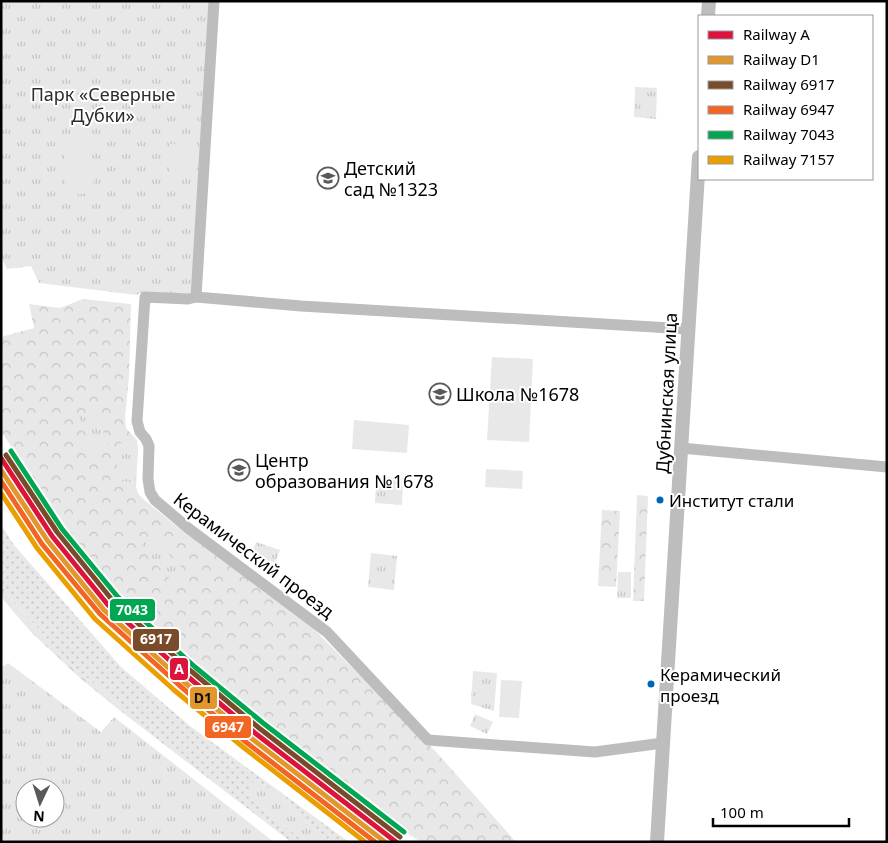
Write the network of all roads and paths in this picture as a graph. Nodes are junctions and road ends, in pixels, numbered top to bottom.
1 (214, 1) edge
2 (709, 1) edge
3 (708, 15) edge
4 (698, 173) edge
5 (196, 297) junction
6 (688, 329) junction
7 (681, 448) junction
8 (887, 467) edge
9 (663, 743) junction
10 (657, 842) edge

1 - 5 street
2 - 3 street
4 - 6 street, Дубнинская улица
5 - 6 street
5 - 9 street, Керамический проезд
6 - 7 street, Дубнинская улица
7 - 8 street
7 - 9 street, Дубнинская улица
9 - 10 street, Дубнинская улица

